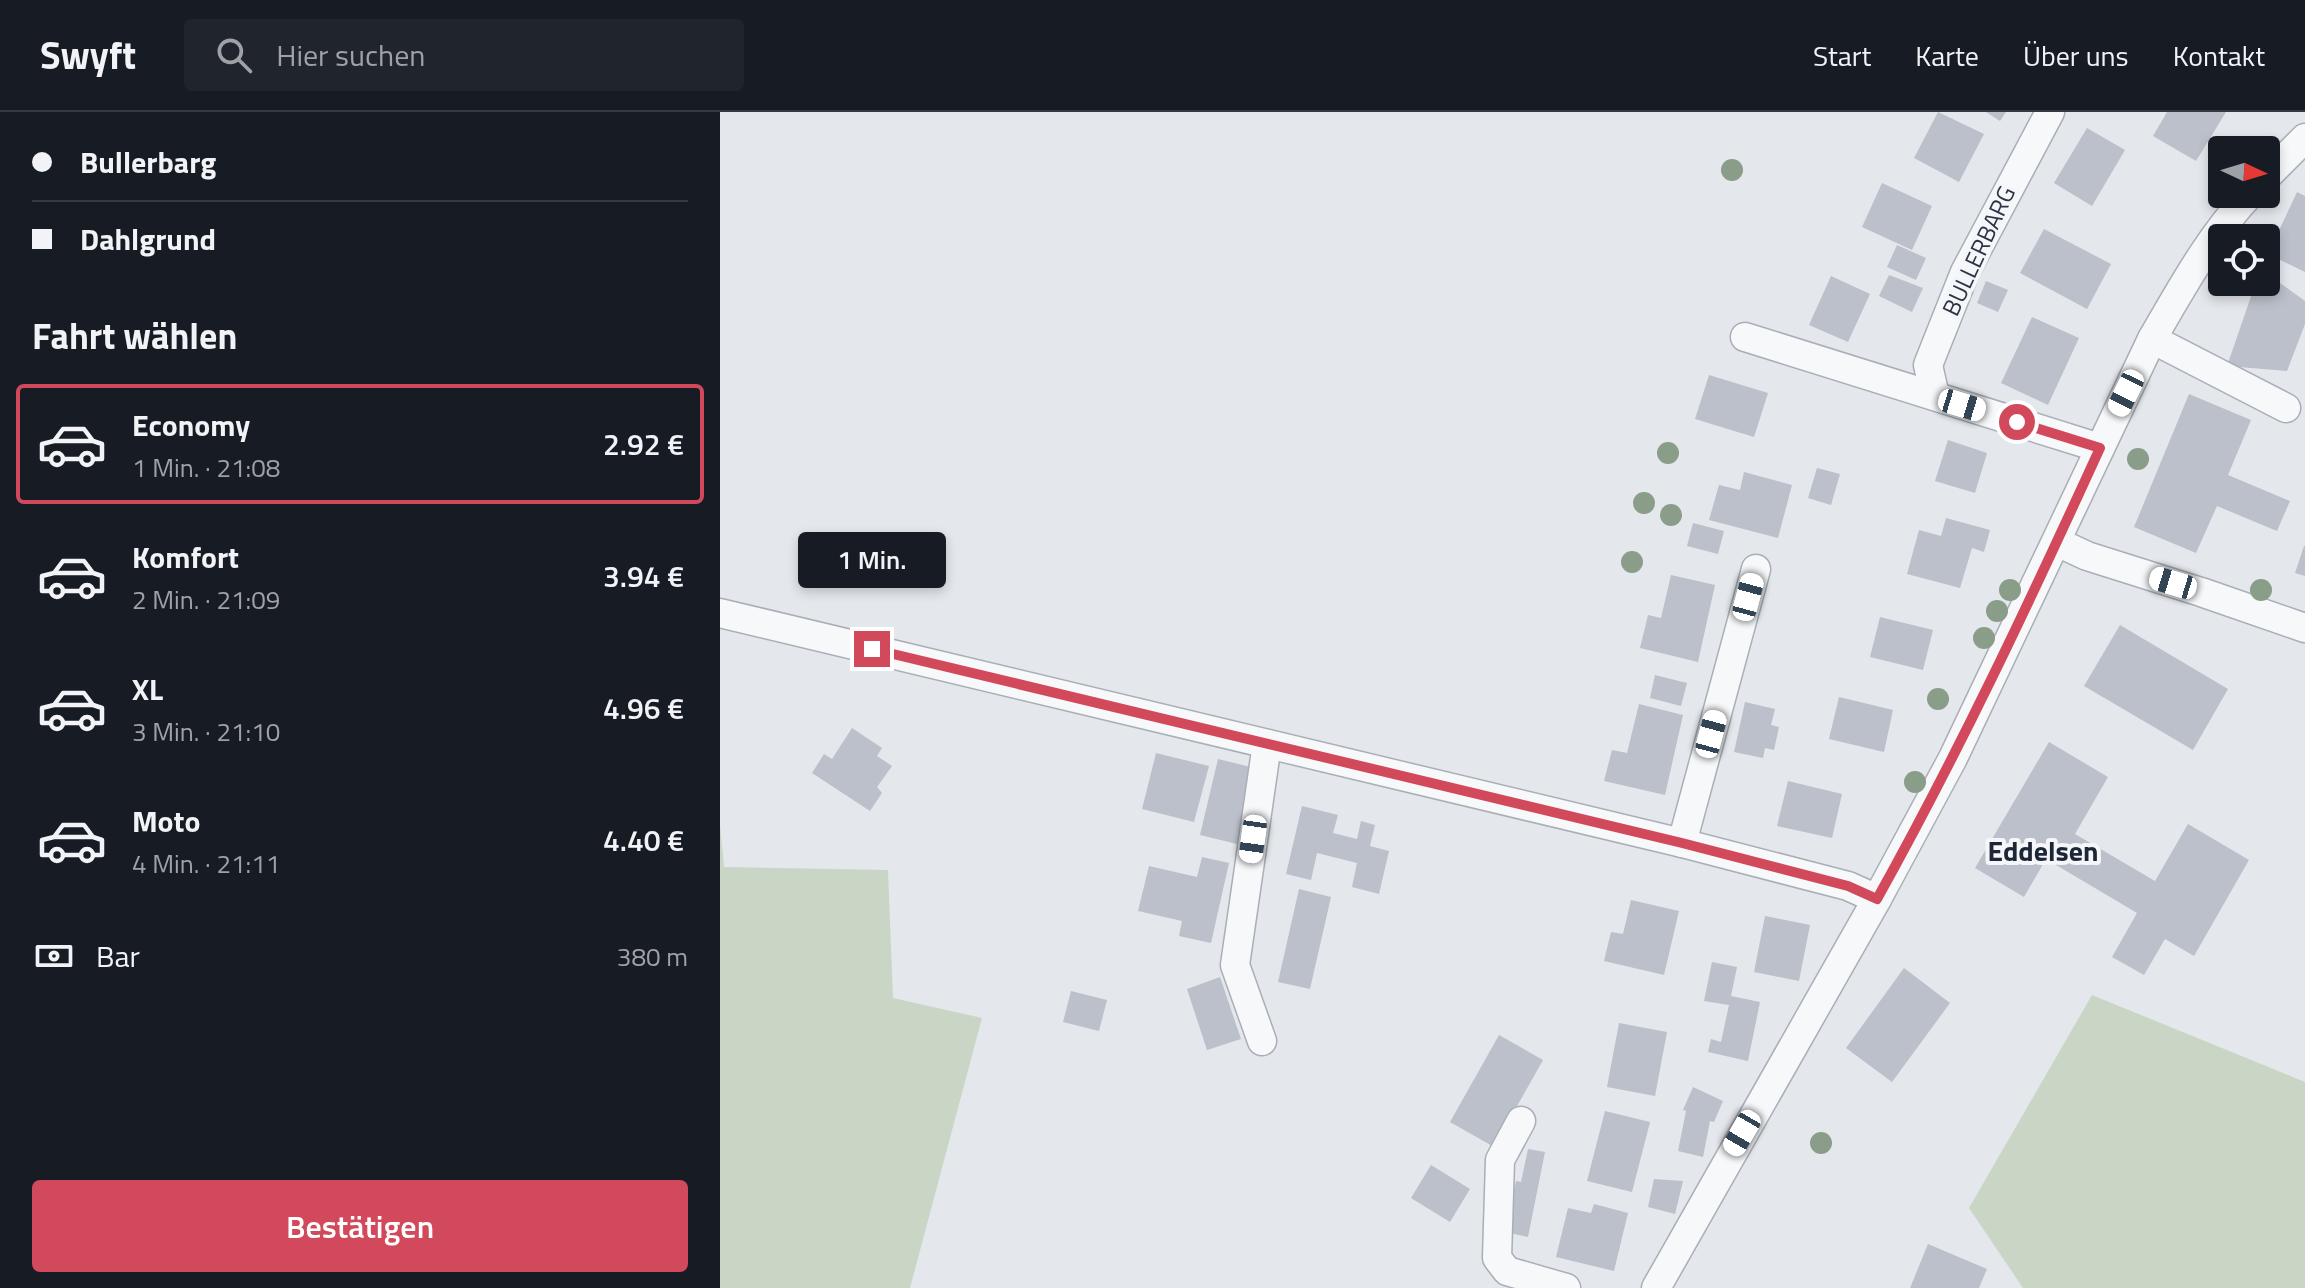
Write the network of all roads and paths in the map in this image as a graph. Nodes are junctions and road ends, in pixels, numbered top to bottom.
1 (2050, 112) edge
2 (2299, 152) edge
3 (2280, 166) edge
4 (2238, 208) edge
5 (1745, 337) dead end
6 (2152, 339) junction
7 (1935, 396) junction
8 (2286, 408) dead end
9 (2100, 448) junction
10 (2057, 542) junction
11 (1756, 569) dead end
12 (720, 613) edge
13 (2305, 628) edge
14 (1267, 744) junction
15 (1682, 843) junction
16 (1877, 899) junction
17 (1262, 1041) dead end
18 (1521, 1121) dead end
19 (1566, 1288) edge
20 (1656, 1288) edge

1 - 7 street, BULLERBARG
2 - 3 street
4 - 6 street
5 - 7 street
6 - 8 street
6 - 9 street
7 - 9 street
9 - 10 street
10 - 13 street
10 - 16 street
11 - 15 street
12 - 14 street
14 - 15 street
14 - 17 street
15 - 16 street
16 - 20 street
18 - 19 street

